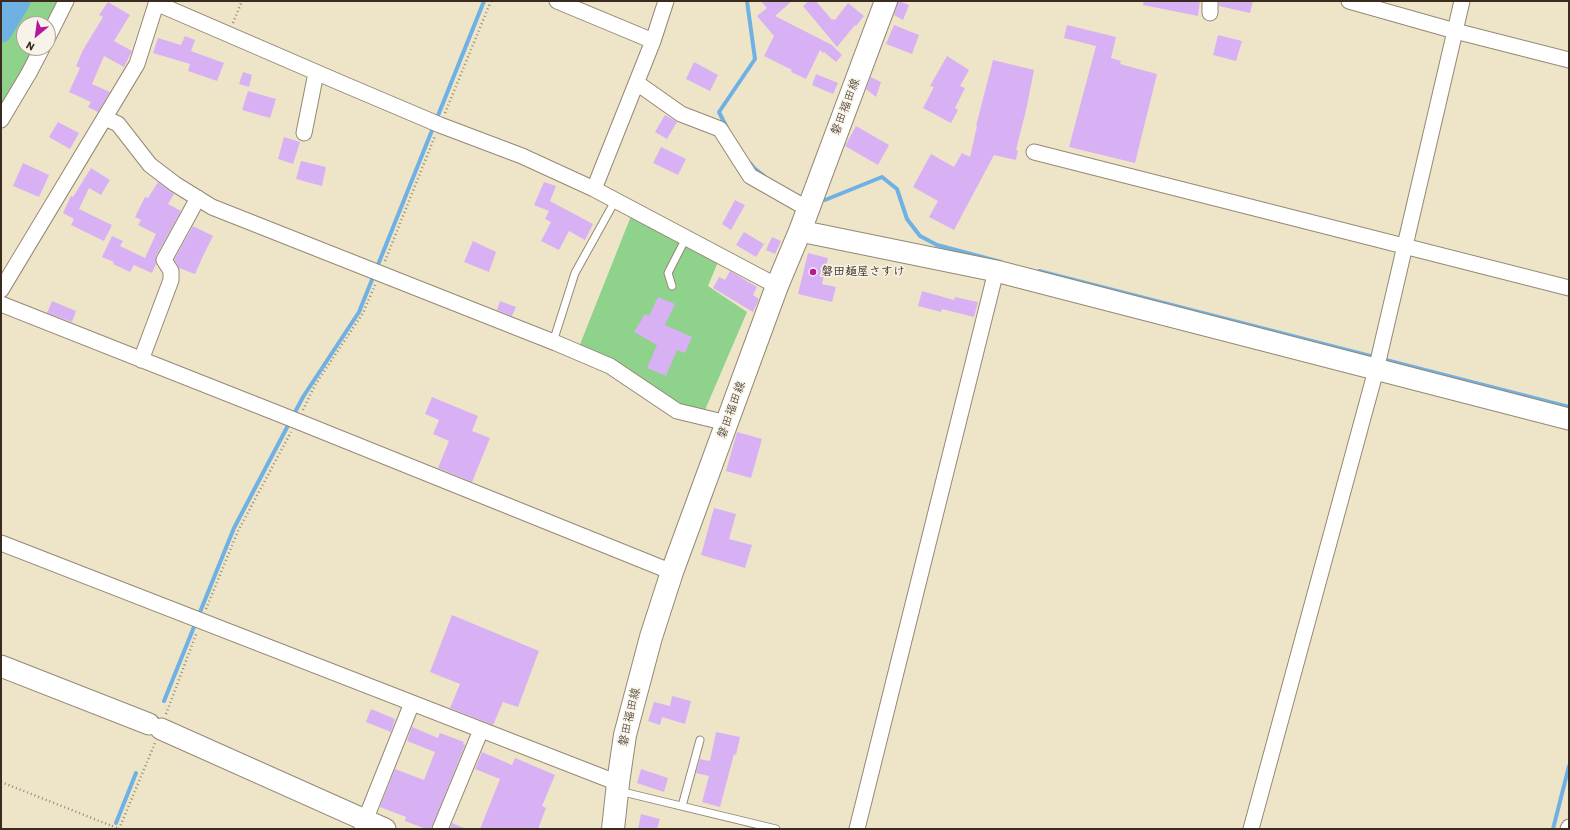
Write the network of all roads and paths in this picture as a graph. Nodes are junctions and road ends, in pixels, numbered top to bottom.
1 (66, 1) edge
2 (242, 1) edge
3 (492, 1) edge
4 (556, 1) edge
5 (666, 1) edge
6 (1349, 1) edge
7 (1462, 1) edge
8 (157, 2) edge
9 (884, 2) edge
10 (56, 21) edge
11 (1455, 31) junction
12 (228, 34) junction
13 (653, 41) junction
14 (38, 56) edge
15 (1569, 60) edge
16 (316, 73) junction
17 (637, 83) junction
18 (105, 118) junction
19 (1, 120) edge
20 (435, 123) junction
21 (304, 133) dead end
22 (1034, 152) dead end
23 (594, 189) junction
24 (198, 198) junction
25 (615, 200) junction
26 (808, 209) junction
27 (800, 231) junction
28 (686, 238) junction
29 (1405, 246) junction
30 (996, 271) junction
31 (375, 272) junction
32 (672, 286) dead end
33 (777, 286) junction
34 (1569, 288) edge
35 (1, 290) edge
36 (1, 304) edge
37 (553, 342) junction
38 (141, 360) junction
39 (1376, 370) junction
40 (292, 419) junction
41 (1569, 419) edge
42 (727, 423) junction
43 (1, 543) edge
44 (672, 572) junction
45 (197, 619) junction
46 (1, 666) edge
47 (412, 703) junction
48 (481, 730) junction
49 (700, 740) dead end
50 (1, 782) edge
51 (617, 787) junction
52 (682, 806) junction
53 (363, 825) edge
54 (119, 829) edge
55 (385, 829) edge
56 (440, 829) edge
57 (613, 829) edge
58 (776, 829) edge
59 (857, 829) edge
60 (1251, 829) edge

1 - 10 street
2 - 12 path
3 - 20 path
4 - 13 street
5 - 13 street
6 - 11 street
7 - 11 street
8 - 12 street
8 - 18 street
9 - 26 main road, 磐田福田線
11 - 15 street
11 - 29 street
12 - 16 street
13 - 17 street
14 - 19 street
16 - 20 street
16 - 21 street
17 - 23 street
17 - 26 street
18 - 24 street
18 - 35 street
20 - 23 street
20 - 31 path
22 - 29 street
23 - 25 street
24 - 31 street
24 - 38 street
25 - 28 street
25 - 37 lane
26 - 27 main road, 磐田福田線
27 - 30 street
27 - 33 main road, 磐田福田線
28 - 32 lane
28 - 33 street
29 - 34 street
29 - 39 street
30 - 39 street
30 - 59 street
31 - 37 street
31 - 40 path
33 - 42 main road, 磐田福田線
36 - 38 street
37 - 42 street
38 - 40 street
39 - 41 street
39 - 60 street
40 - 44 street
40 - 45 path
42 - 44 main road, 磐田福田線
43 - 45 street
44 - 51 main road, 磐田福田線
45 - 47 street
46 - 53 street
47 - 48 street
47 - 53 street
48 - 51 street
48 - 56 street
49 - 52 lane
50 - 54 path, bridge
51 - 52 lane
51 - 57 main road, 磐田福田線
52 - 58 lane
53 - 55 street

